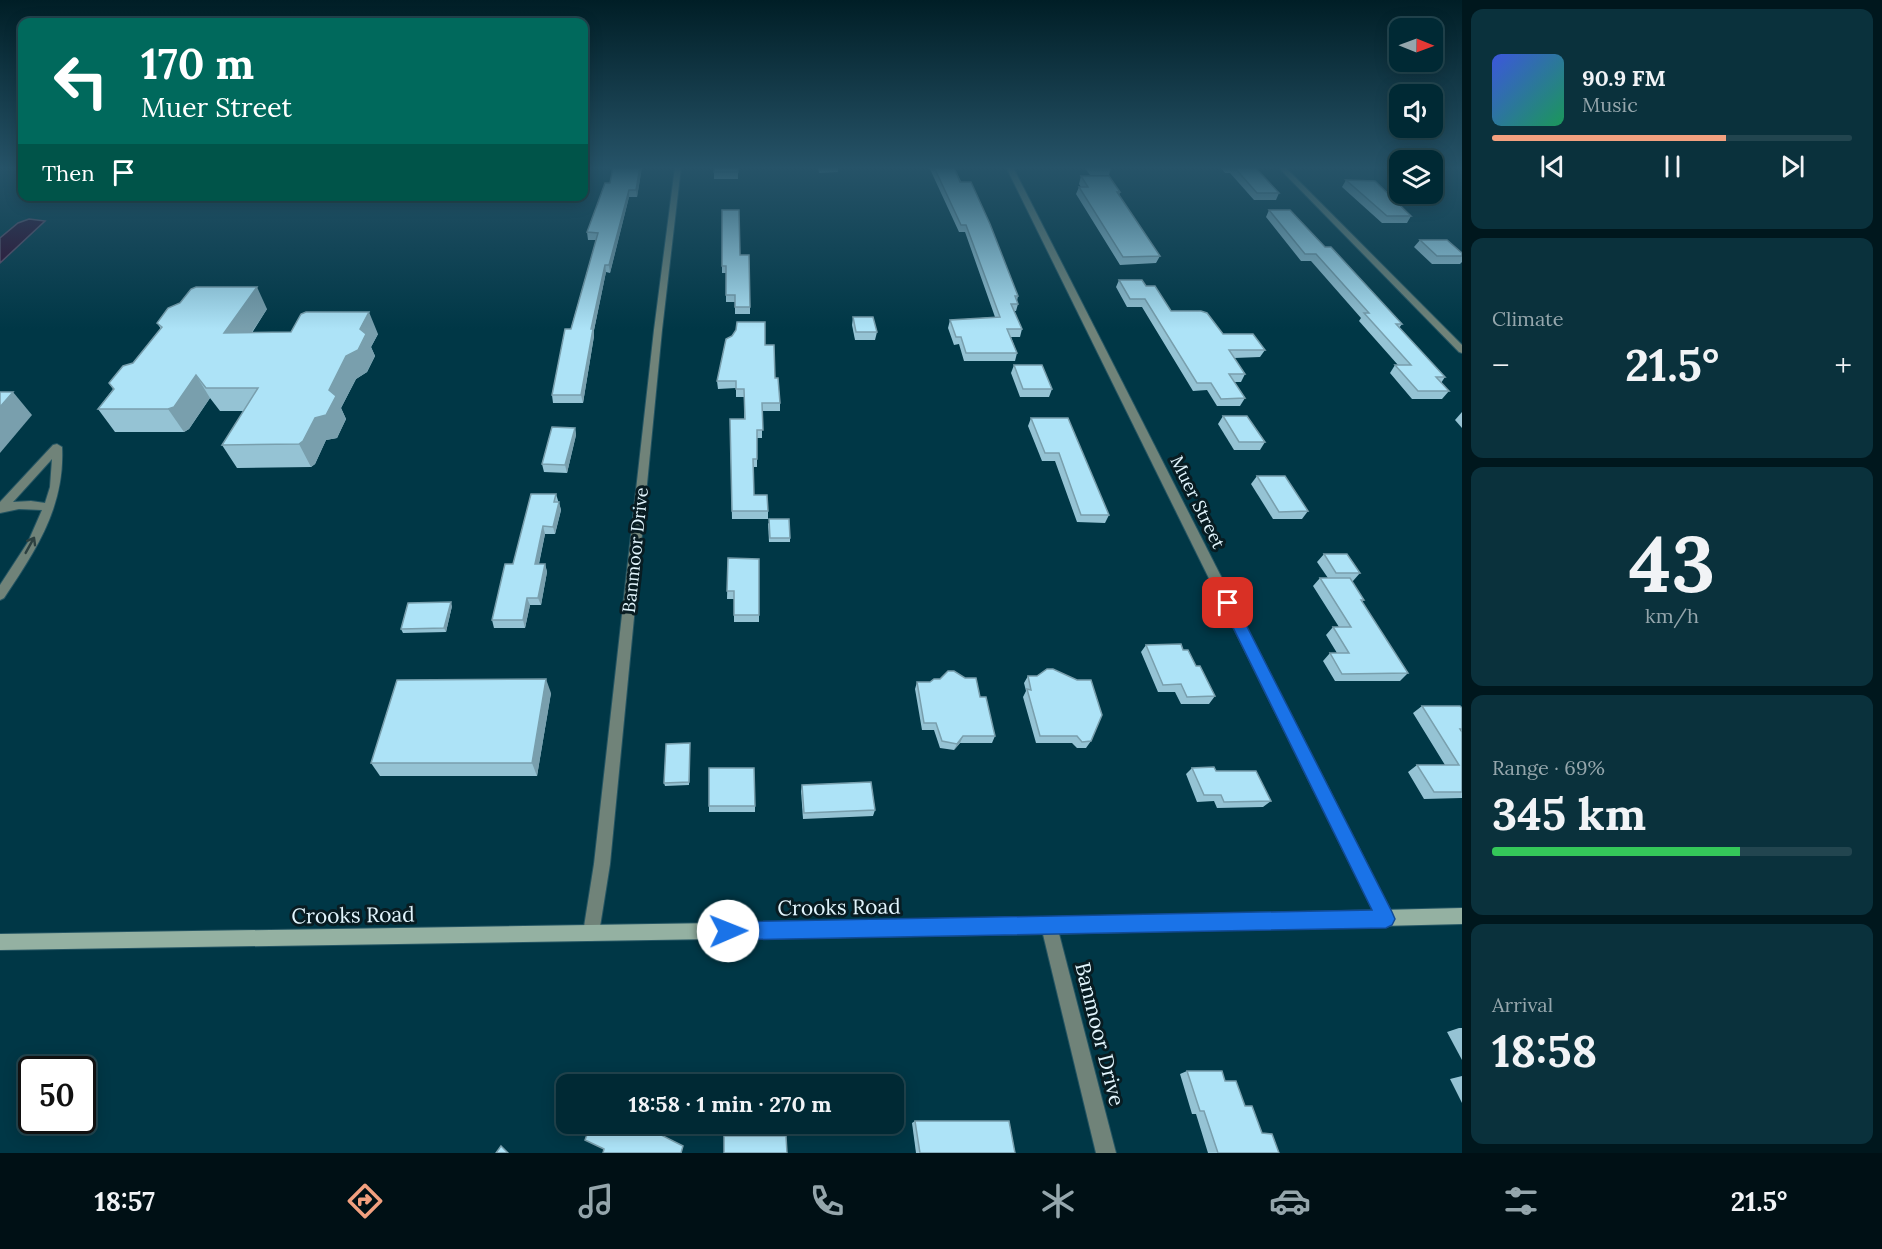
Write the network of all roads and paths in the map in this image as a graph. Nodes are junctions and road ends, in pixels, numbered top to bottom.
1 (671, 221) edge
2 (1036, 221) edge
3 (1334, 221) edge
4 (1462, 350) edge
5 (49, 508) junction
6 (0, 509) edge
7 (0, 595) edge
8 (1462, 916) edge
9 (1386, 919) junction
10 (1049, 926) junction
11 (591, 933) junction
12 (0, 942) edge
13 (1106, 1153) edge

1 - 11 street, Banmoor Drive
2 - 9 street, Muer Street
3 - 4 street
5 - 6 street
5 - 6 street
7 -> 5 street
8 - 9 main road, Crooks Road
9 - 10 main road, Crooks Road
10 - 11 main road, Crooks Road
10 - 13 street, Banmoor Drive
11 - 12 main road, Crooks Road

